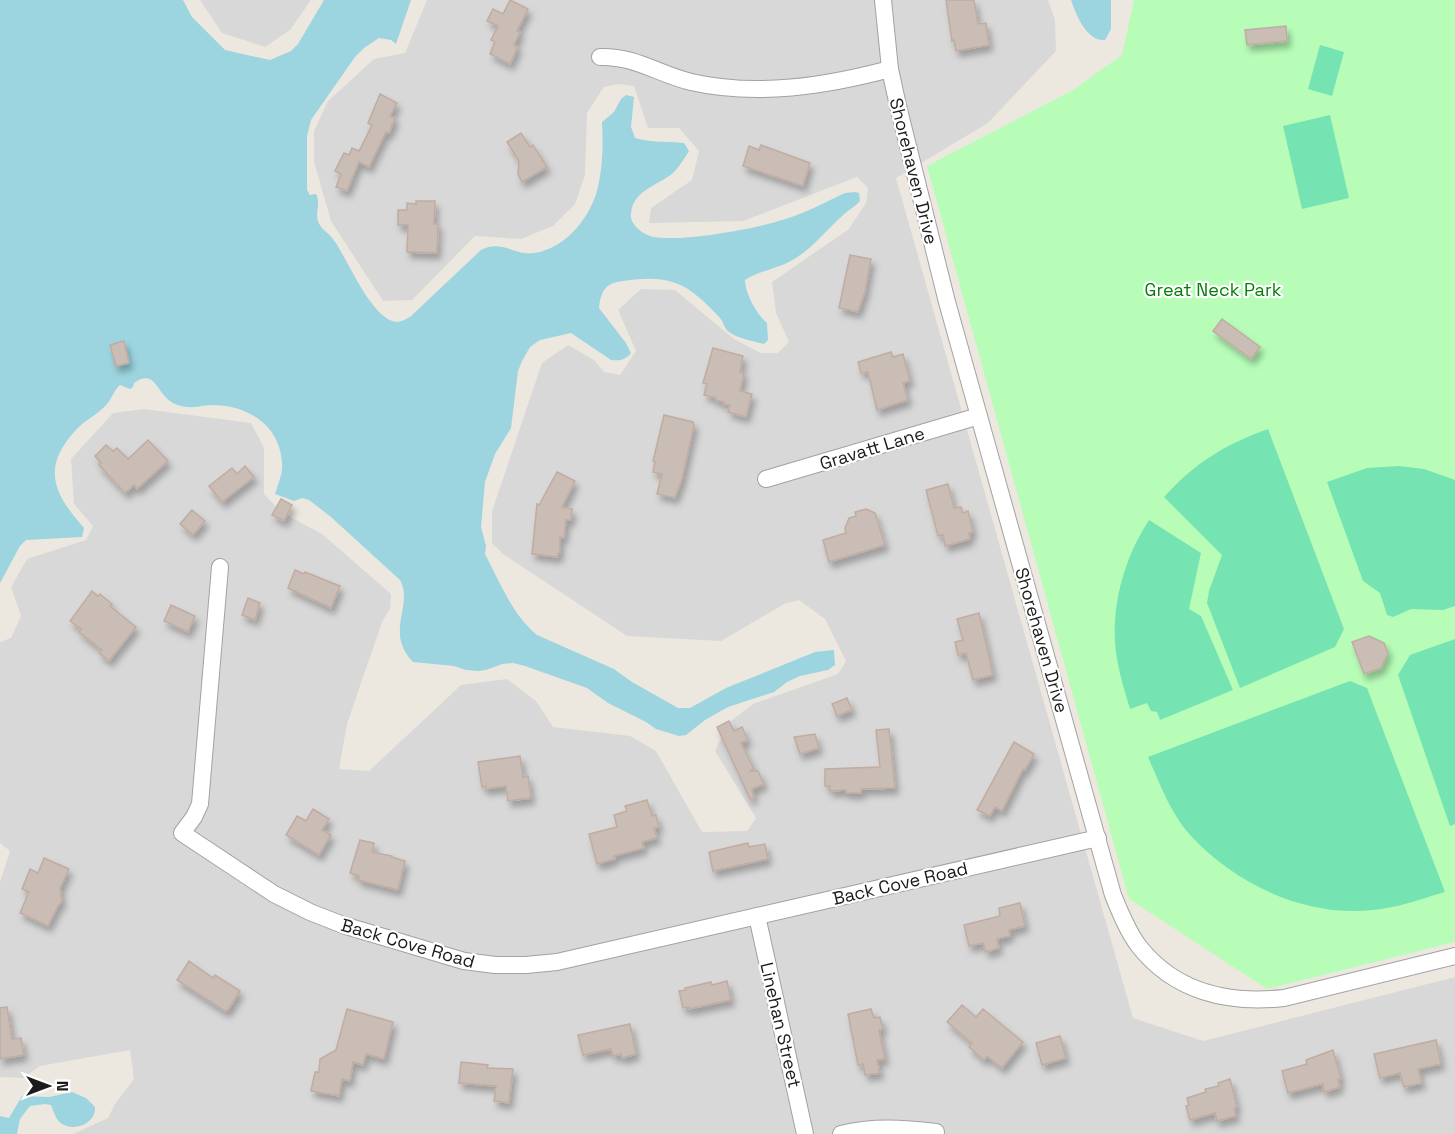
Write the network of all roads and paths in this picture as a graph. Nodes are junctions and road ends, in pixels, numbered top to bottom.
1 (883, 0) edge
2 (600, 57) dead end
3 (890, 69) junction
4 (979, 416) junction
5 (766, 480) dead end
6 (220, 567) dead end
7 (1098, 838) junction
8 (757, 916) junction
9 (1455, 956) edge
10 (936, 1132) dead end
11 (805, 1134) edge
12 (841, 1134) edge

1 - 3 street, Shorehaven Drive
2 - 3 street
3 - 4 street, Shorehaven Drive
4 - 5 street, Gravatt Lane
4 - 7 street, Shorehaven Drive
6 - 8 street, Back Cove Road
7 - 8 street, Back Cove Road
7 - 9 street, Shorehaven Drive
8 - 11 street, Linehan Street
10 - 12 street

